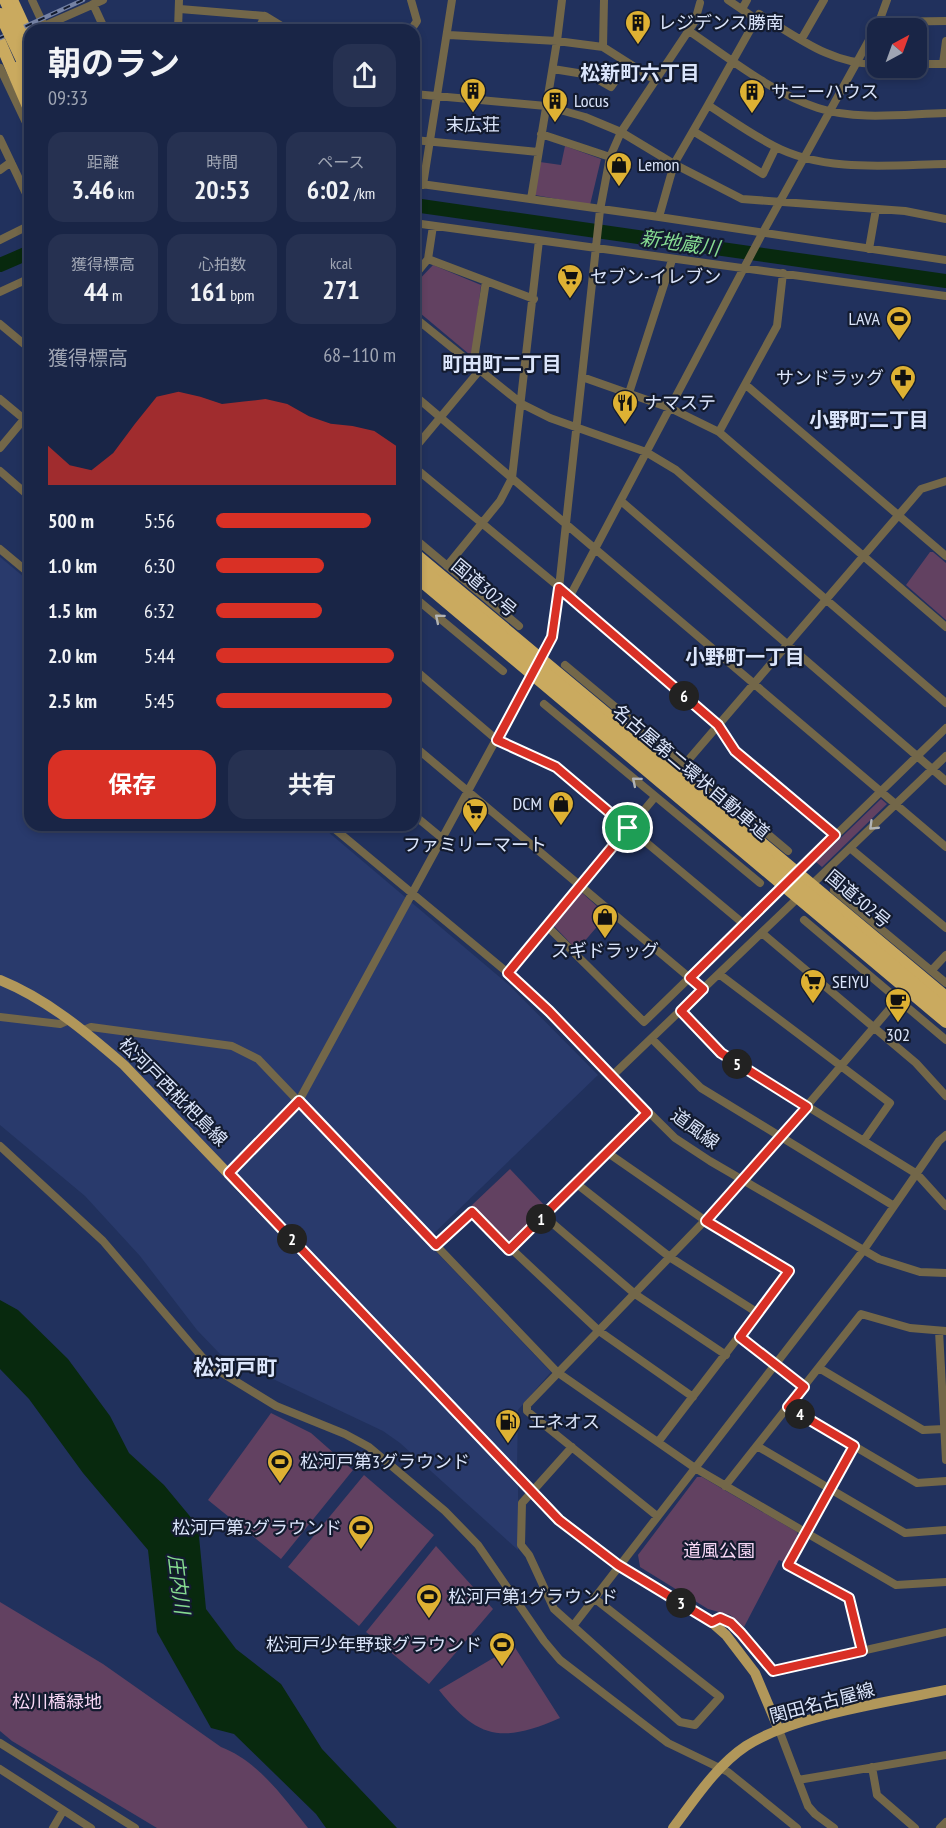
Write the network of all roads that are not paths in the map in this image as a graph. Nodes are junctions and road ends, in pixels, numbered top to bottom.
1 (5, 0) edge
2 (12, 0) edge
3 (19, 0) edge
4 (32, 0) edge
5 (103, 0) edge
6 (411, 0) edge
7 (452, 0) edge
8 (562, 0) edge
9 (603, 0) edge
10 (729, 0) edge
11 (747, 0) edge
12 (824, 0) edge
13 (887, 0) edge
14 (700, 3) dead end
15 (93, 4) junction
16 (179, 4) edge
17 (742, 9) junction
18 (0, 14) edge
19 (265, 16) junction
20 (880, 18) edge
21 (756, 19) junction
22 (927, 21) edge
23 (946, 21) edge
24 (39, 24) edge
25 (41, 24) edge
26 (50, 24) edge
27 (102, 24) edge
28 (178, 24) edge
29 (261, 24) edge
30 (278, 24) edge
31 (415, 24) edge
32 (24, 26) edge
33 (0, 27) edge
34 (688, 31) junction
35 (449, 35) junction
36 (24, 40) edge
37 (801, 40) junction
38 (558, 41) junction
39 (946, 41) edge
40 (0, 42) edge
41 (867, 42) edge
42 (603, 47) junction
43 (731, 60) junction
44 (628, 63) junction
45 (24, 64) edge
46 (855, 64) junction
47 (867, 64) edge
48 (927, 64) edge
49 (944, 64) edge
50 (0, 68) edge
51 (553, 69) junction
52 (24, 77) edge
53 (656, 80) junction
54 (420, 94) edge
55 (436, 95) junction
56 (24, 97) edge
57 (708, 105) junction
58 (546, 106) junction
59 (830, 111) junction
60 (946, 113) edge
61 (24, 118) edge
62 (693, 131) junction
63 (621, 132) junction
64 (541, 134) junction
65 (0, 139) edge
66 (420, 140) edge
67 (429, 141) junction
68 (776, 147) junction
69 (538, 152) junction
70 (610, 157) junction
71 (805, 157) junction
72 (11, 162) junction
73 (674, 164) junction
74 (946, 164) edge
75 (0, 170) edge
76 (420, 180) edge
77 (420, 184) edge
78 (24, 189) edge
79 (531, 199) junction
80 (780, 202) junction
81 (876, 209) junction
82 (600, 210) junction
83 (659, 216) junction
84 (946, 219) edge
85 (420, 224) edge
86 (433, 226) junction
87 (24, 228) edge
88 (760, 238) junction
89 (0, 240) edge
90 (539, 240) junction
91 (596, 248) junction
92 (869, 249) junction
93 (428, 260) junction
94 (672, 260) junction
95 (946, 260) edge
96 (745, 266) junction
97 (420, 269) edge
98 (783, 273) junction
99 (24, 281) edge
100 (486, 281) junction
101 (0, 292) edge
102 (946, 296) edge
103 (534, 299) junction
104 (420, 321) edge
105 (0, 324) edge
106 (24, 344) edge
107 (476, 368) junction
108 (582, 377) junction
109 (746, 385) junction
110 (629, 393) junction
111 (0, 399) edge
112 (420, 400) edge
113 (522, 404) junction
114 (670, 408) junction
115 (441, 418) junction
116 (24, 419) joint
117 (576, 427) junction
118 (719, 432) junction
119 (420, 442) edge
120 (0, 448) edge
121 (646, 452) junction
122 (0, 471) edge
123 (420, 472) edge
124 (512, 478) junction
125 (945, 483) edge
126 (24, 492) edge
127 (621, 501) junction
128 (898, 515) junction
129 (565, 523) junction
130 (482, 524) junction
131 (420, 543) edge
132 (595, 548) junction
133 (0, 549) edge
134 (864, 556) junction
135 (946, 556) edge
136 (420, 557) edge
137 (447, 566) junction
138 (420, 567) edge
139 (24, 569) edge
140 (420, 580) edge
141 (559, 588) junction
142 (570, 596) junction
143 (479, 600) junction
144 (828, 600) junction
145 (420, 605) edge
146 (946, 627) edge
147 (515, 630) junction
148 (464, 639) junction
149 (788, 645) junction
150 (541, 658) junction
151 (565, 665) dead end
152 (504, 672) dead end
153 (420, 674) edge
154 (754, 684) junction
155 (576, 687) junction
156 (593, 688) junction
157 (946, 703) edge
158 (544, 704) dead end
159 (597, 705) junction
160 (718, 725) junction
161 (946, 728) edge
162 (497, 740) junction
163 (599, 750) junction
164 (420, 751) edge
165 (917, 756) junction
166 (946, 756) edge
167 (684, 765) junction
168 (933, 769) junction
169 (946, 781) edge
170 (469, 791) junction
171 (881, 791) junction
172 (655, 797) junction
173 (896, 804) junction
174 (737, 815) junction
175 (420, 820) edge
176 (628, 828) junction
177 (337, 831) edge
178 (835, 835) junction
179 (442, 839) junction
180 (763, 844) junction
181 (714, 845) junction
182 (946, 847) edge
183 (850, 848) junction
184 (788, 851) dead end
185 (798, 872) junction
186 (760, 883) dead end
187 (812, 884) junction
188 (581, 885) junction
189 (834, 890) dead end
190 (414, 894) junction
191 (804, 920) dead end
192 (745, 925) junction
193 (547, 926) junction
194 (946, 928) edge
195 (762, 933) junction
196 (872, 934) junction
197 (847, 938) junction
198 (946, 955) edge
199 (933, 970) junction
200 (508, 973) junction
201 (719, 974) junction
202 (870, 976) junction
203 (690, 978) junction
204 (0, 980) edge
205 (946, 982) edge
206 (703, 989) junction
207 (946, 997) edge
208 (898, 999) junction
209 (946, 1010) edge
210 (681, 1011) junction
211 (0, 1017) edge
212 (69, 1020) junction
213 (946, 1022) edge
214 (874, 1026) junction
215 (84, 1030) junction
216 (946, 1032) edge
217 (652, 1039) junction
218 (946, 1040) edge
219 (841, 1066) junction
220 (612, 1076) junction
221 (946, 1096) edge
222 (299, 1101) junction
223 (807, 1107) junction
224 (647, 1113) junction
225 (946, 1136) edge
226 (780, 1139) junction
227 (864, 1140) junction
228 (0, 1146) edge
229 (608, 1153) junction
230 (229, 1173) junction
231 (917, 1174) junction
232 (743, 1181) junction
233 (577, 1184) junction
234 (894, 1206) junction
235 (946, 1206) edge
236 (544, 1216) junction
237 (706, 1221) junction
238 (436, 1245) junction
239 (509, 1250) junction
240 (863, 1251) junction
241 (671, 1258) junction
242 (946, 1273) edge
243 (635, 1294) junction
244 (758, 1313) junction
245 (599, 1331) junction
246 (943, 1331) edge
247 (740, 1337) junction
248 (726, 1355) junction
249 (775, 1365) junction
250 (819, 1368) junction
251 (557, 1372) junction
252 (804, 1387) junction
253 (693, 1396) junction
254 (788, 1407) junction
255 (944, 1429) junction
256 (658, 1442) junction
257 (757, 1446) junction
258 (854, 1446) junction
259 (572, 1447) junction
260 (946, 1460) edge
261 (694, 1468) junction
262 (946, 1481) edge
263 (725, 1486) junction
264 (830, 1488) junction
265 (533, 1491) junction
266 (657, 1516) junction
267 (946, 1530) edge
268 (806, 1532) junction
269 (618, 1565) junction
270 (946, 1582) edge
271 (594, 1598) junction
272 (712, 1622) junction
273 (573, 1626) junction
274 (946, 1632) edge
275 (862, 1651) junction
276 (946, 1690) edge
277 (779, 1730) junction
278 (0, 1743) edge
279 (946, 1755) edge
280 (872, 1767) junction
281 (720, 1768) junction
282 (0, 1769) edge
283 (798, 1779) junction
284 (63, 1811) junction
285 (946, 1822) edge
286 (53, 1828) edge
287 (91, 1828) edge
288 (135, 1828) edge
289 (673, 1828) edge
290 (796, 1828) edge
291 (834, 1828) edge
292 (915, 1828) edge
293 (940, 1828) edge

1 - 36 highway, bridge
2 - 32 highway
3 - 24 highway
4 - 25 street
5 - 15 street
6 - 31 street
7 - 35 street
8 - 38 street
9 - 42 street
10 - 17 street
11 - 17 street
12 - 37 street
13 - 20 street
14 - 34 street
15 - 26 street
15 - 27 street
16 - 19 street
16 - 28 street
17 - 21 street
18 - 45 highway, bridge
19 - 29 street
19 - 30 street
21 - 37 street
21 - 43 street
22 - 23 street
33 - 52 highway
34 - 43 street
34 - 53 street
35 - 38 street
35 - 55 street
37 - 46 street
38 - 42 street
38 - 51 street
39 - 49 street
40 - 56 highway
41 - 46 street
42 - 44 street
43 - 57 street
43 - 59 street
44 - 51 street
44 - 53 street
46 - 47 street
46 - 59 street
48 - 49 street
50 - 61 street
51 - 58 street
53 - 63 street
54 - 55 street
55 - 58 street
55 - 67 street
57 - 62 street
57 - 68 street
58 - 63 street
58 - 64 street
59 - 60 street
59 - 71 street
62 - 68 street
62 - 73 street
63 - 70 street
63 - 73 street
64 - 69 street
64 - 70 street
65 - 72 street
66 - 67 street
67 - 69 street
67 - 76 street
68 - 71 street
69 - 79 street
70 - 82 street
71 - 74 street
71 - 80 street
72 - 75 street
72 - 78 street
73 - 80 street
73 - 83 street
77 - 79 street
79 - 82 street
80 - 81 street
80 - 88 street
81 - 84 street
81 - 92 street
82 - 83 street
82 - 91 street
83 - 88 street
85 - 86 street
86 - 90 street
86 - 93 street
87 - 89 street
88 - 92 street
88 - 96 street
90 - 91 street
90 - 103 street
91 - 94 street
91 - 108 street
92 - 95 street
93 - 97 street
93 - 100 street
94 - 96 street
94 - 110 street
96 - 98 street
96 - 114 street
98 - 102 street
98 - 109 street
99 - 101 street
100 - 103 street
100 - 107 street
103 - 113 street
104 - 107 street
105 - 106 street
107 - 113 street
107 - 115 street
108 - 110 street
108 - 117 street
109 - 118 street
109 - 128 street
110 - 114 street
111 - 116 street
112 - 115 street
113 - 117 street
113 - 124 street
114 - 118 street
114 - 121 street
115 - 119 street
115 - 124 street
116 - 120 street
117 - 121 street
117 - 129 street
118 - 134 street
121 - 127 street
121 - 144 street
122 - 126 street
123 - 130 street
124 - 129 street
124 - 130 street
125 - 128 street
127 - 132 street
127 - 149 street
128 - 134 street
128 - 135 street
129 - 132 street
129 - 141 street
130 - 137 street
130 - 141 street
131 - 137 street
132 - 142 street
132 - 154 street
133 - 139 street
134 - 144 street
134 - 146 street
136 - 143 highway, 国道302号
137 - 143 street
138 - 209 highway, 名古屋第二環状自動車道, bridge
140 - 197 highway, 名古屋第二環状自動車道, bridge
141 - 142 street
141 - 150 street
142 - 160 street
143 - 147 highway, 国道302号
144 - 149 street
144 - 157 street
148 -> 145 street
147 - 148 street
147 - 150 highway, 国道302号
148 - 152 street
149 - 154 street
149 - 165 street
150 - 155 highway, 国道302号
150 - 162 street
151 - 156 street
153 - 162 street
154 - 160 street
154 - 171 street
155 - 156 street
155 - 159 highway, 国道302号
156 - 167 street
158 - 163 street
159 - 163 street
159 - 174 highway, 国道302号
160 - 167 street
160 - 178 street
161 - 165 street
162 - 170 street
162 - 176 street
172 -> 163 street
164 - 170 street
165 - 168 street
165 - 171 street
166 - 168 street
167 - 174 street
168 - 169 street
168 - 173 street
170 - 179 street
170 - 188 street
171 - 173 street
171 - 178 street
172 - 176 street
172 - 181 street
173 - 182 street
173 -> 183 street
174 - 180 highway, 国道302号
174 - 184 street
175 - 179 street
176 - 188 street
176 - 192 street
177 - 190 street, 道風線
178 - 185 street
179 - 190 street
180 - 181 street
180 - 185 highway, 国道302号
181 - 186 street
183 - 187 street
183 - 194 street
185 - 187 highway, 国道302号
185 - 192 street
187 - 195 street
187 - 196 highway, 国道302号
188 - 193 street
188 - 203 street
189 - 199 street
190 - 200 street, 道風線
190 - 222 street
191 - 202 street
192 - 203 street
193 - 200 street
193 - 203 street
195 - 201 street
195 - 214 street
196 - 202 street
196 - 207 highway, 国道302号
197 - 213 highway, 名古屋第二環状自動車道, bridge
197 - 216 highway, bridge
198 - 199 street
199 - 205 street
200 - 220 street, 道風線
201 - 206 street
201 - 219 street
202 - 208 street
203 - 206 street
204 - 212 main road, 松河戸西枇杷島線
206 - 210 street
208 - 214 street
208 - 218 street
210 - 217 street
210 - 223 street
211 - 212 street
212 - 215 main road, 松河戸西枇杷島線
214 - 219 street
214 - 221 street
215 - 222 street
215 - 230 main road, 松河戸西枇杷島線
217 - 220 street
217 - 226 street
219 - 223 street
219 - 227 street
220 - 224 street, 道風線
222 - 230 street
222 - 238 street
223 - 226 street
223 - 227 street
224 - 229 street
224 - 232 street, 道風線
225 - 231 street
226 - 232 street
226 - 234 street
227 - 231 street
228 - 281 street
229 - 233 street
229 - 237 street
230 - 265 main road, 松河戸西枇杷島線
231 - 234 street
231 - 235 street
232 - 237 street
232 - 240 street, 道風線
233 - 236 street
233 - 241 street
234 - 240 street
236 - 239 street
236 - 243 street
237 - 241 street
237 - 244 street
238 - 239 street
238 - 251 street
239 - 245 street
240 - 242 street, 道風線
240 - 249 street
241 - 243 street
241 - 244 street
243 - 245 street
243 - 248 street
244 - 247 street
245 - 251 street
245 - 253 street
246 - 250 street
246 - 255 street
247 - 248 street
247 - 249 street
248 - 253 street
249 - 252 street
249 - 261 street
250 - 252 street
250 - 255 street
251 - 256 street
251 - 259 street
252 - 254 street
253 - 256 street
254 - 257 street
254 - 258 street
255 - 260 street
256 - 261 street
257 - 263 street
257 - 264 street
258 - 262 street
258 - 264 street
259 - 265 street
259 - 266 street
261 - 263 street
261 - 266 street
263 - 268 street
264 - 267 street
264 - 268 street
265 - 269 main road, 松河戸西枇杷島線
265 - 273 street
266 - 269 street
268 - 270 street
268 - 275 street
269 - 271 street
269 - 272 main road, 松河戸西枇杷島線
271 - 273 street
271 - 273 street
272 - 275 street
272 - 277 main road, 松河戸西枇杷島線
274 - 275 street
276 - 277 main road, 関田名古屋線
277 - 281 main road, 関田名古屋線
277 - 283 street
278 - 288 street
279 - 280 street
280 - 283 street
280 - 292 street
281 - 289 main road, 関田名古屋線
281 - 290 street
282 - 284 street
283 - 291 street
284 - 286 street
284 - 287 street
285 - 293 street

